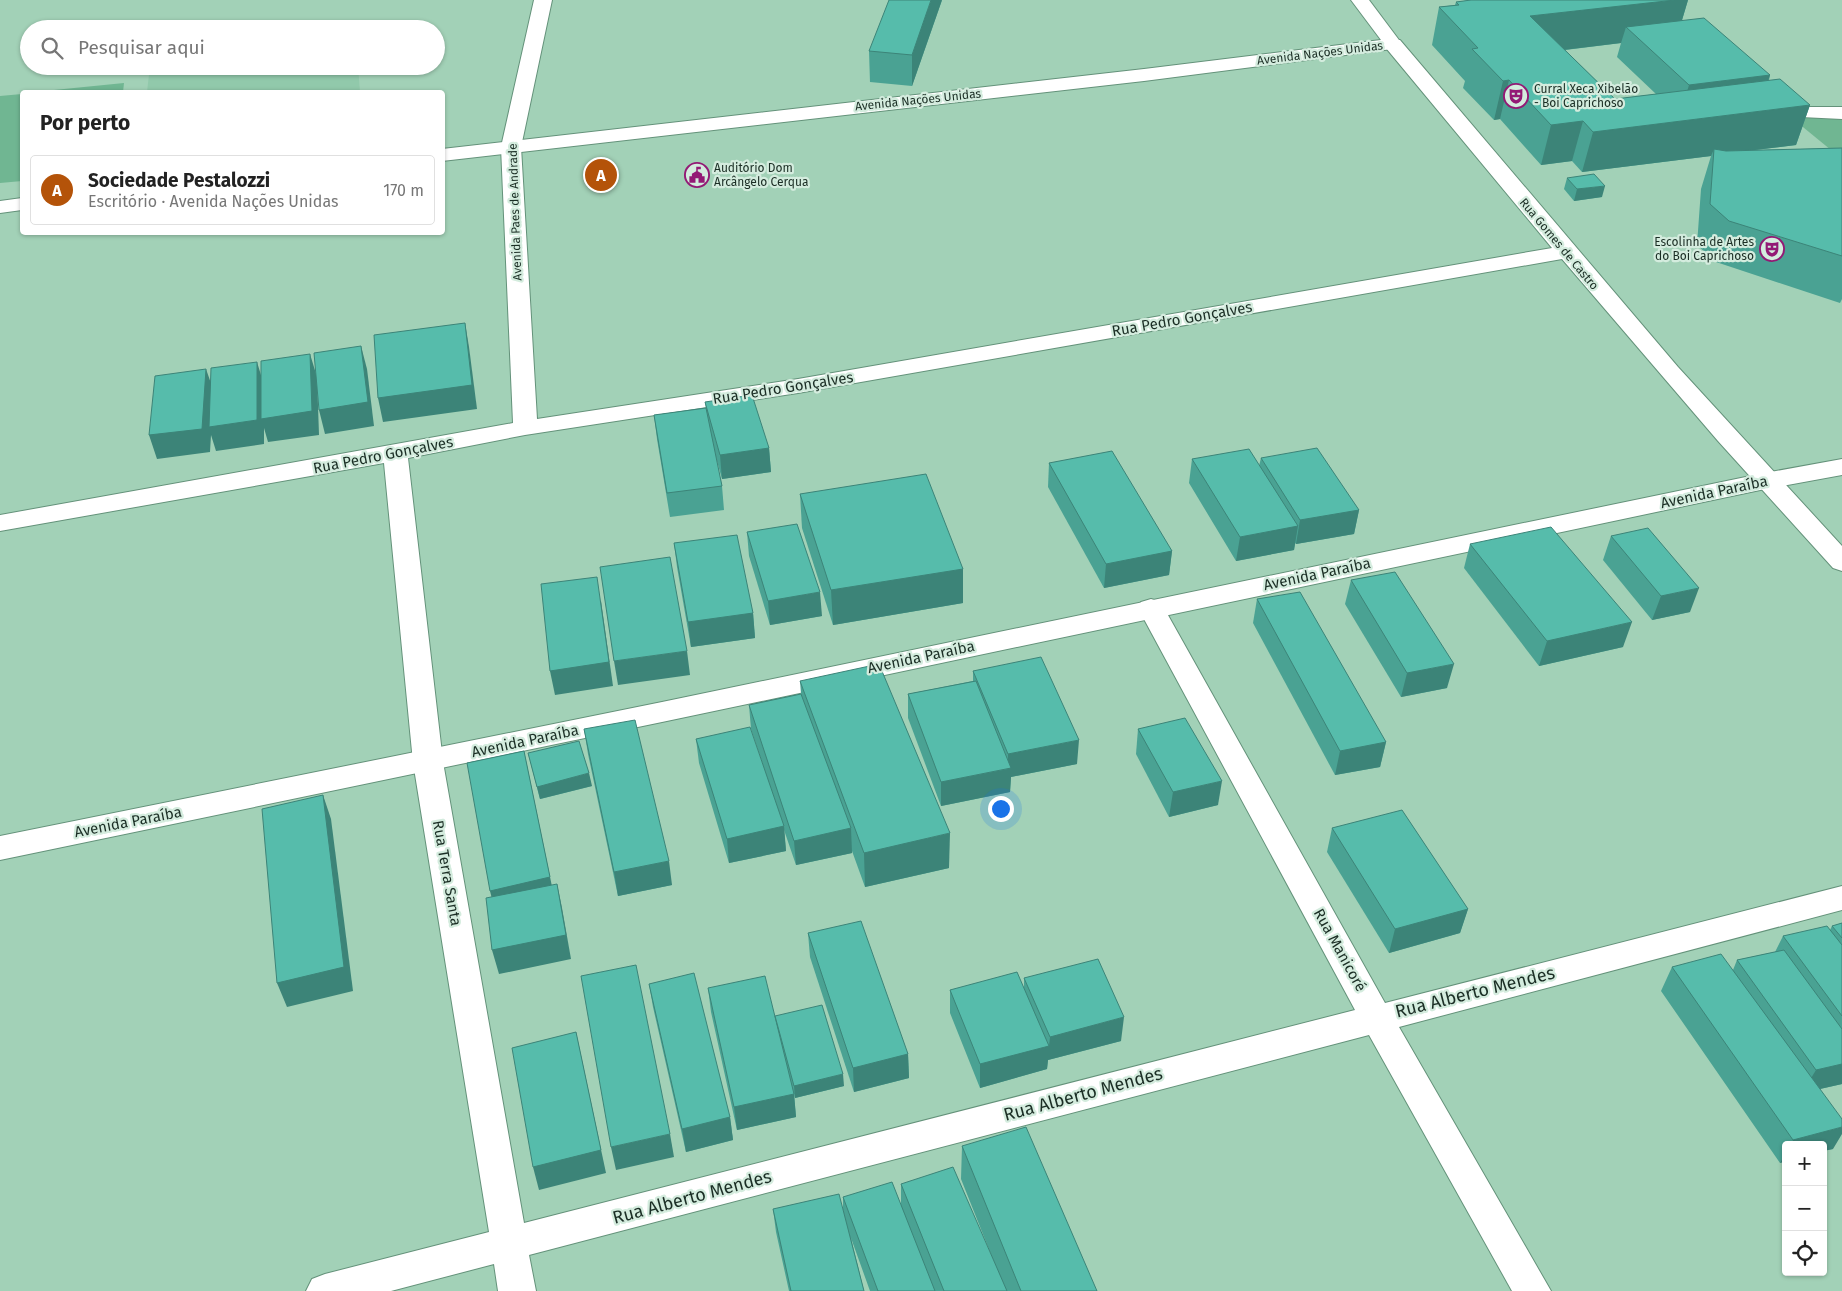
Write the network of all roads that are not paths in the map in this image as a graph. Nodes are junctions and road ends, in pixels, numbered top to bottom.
1 (543, 0) edge
2 (1360, 0) edge
3 (1393, 44) junction
4 (1808, 113) dead end
5 (1842, 113) edge
6 (511, 147) junction
7 (445, 155) edge
8 (20, 204) edge
9 (0, 207) edge
10 (1565, 252) junction
11 (525, 428) junction
12 (395, 453) junction
13 (1842, 467) edge
14 (1766, 481) junction
15 (0, 523) edge
16 (1842, 562) edge
17 (1151, 608) junction
18 (428, 762) junction
19 (0, 848) edge
20 (1842, 898) edge
21 (1376, 1017) junction
22 (510, 1245) junction
23 (325, 1291) edge
24 (517, 1291) edge
25 (1532, 1291) edge

1 - 6 street, Avenida Paes de Andrade
2 - 3 street, Rua Gomes de Castro
3 - 6 street, Avenida Nações Unidas
3 - 10 street, Rua Gomes de Castro
4 - 5 street
6 - 7 street, Avenida Nações Unidas
6 - 11 street, Avenida Paes de Andrade
8 - 9 street
10 - 11 street, Rua Pedro Gonçalves
10 - 14 street, Rua Gomes de Castro
11 - 12 street, Rua Pedro Gonçalves
12 - 15 street, Rua Pedro Gonçalves
12 - 18 street, Rua Terra Santa
13 - 14 street, Avenida Paraíba
14 - 16 street, Rua Gomes de Castro
14 - 17 street, Avenida Paraíba
17 - 18 street, Avenida Paraíba
17 - 21 street, Rua Manicoré
18 - 19 street, Avenida Paraíba
18 - 22 street, Rua Terra Santa
20 - 21 street, Rua Alberto Mendes
21 - 22 street, Rua Alberto Mendes
21 - 25 street, Rua Manicoré
22 - 23 street, Rua Alberto Mendes
22 - 24 street, Rua Terra Santa

